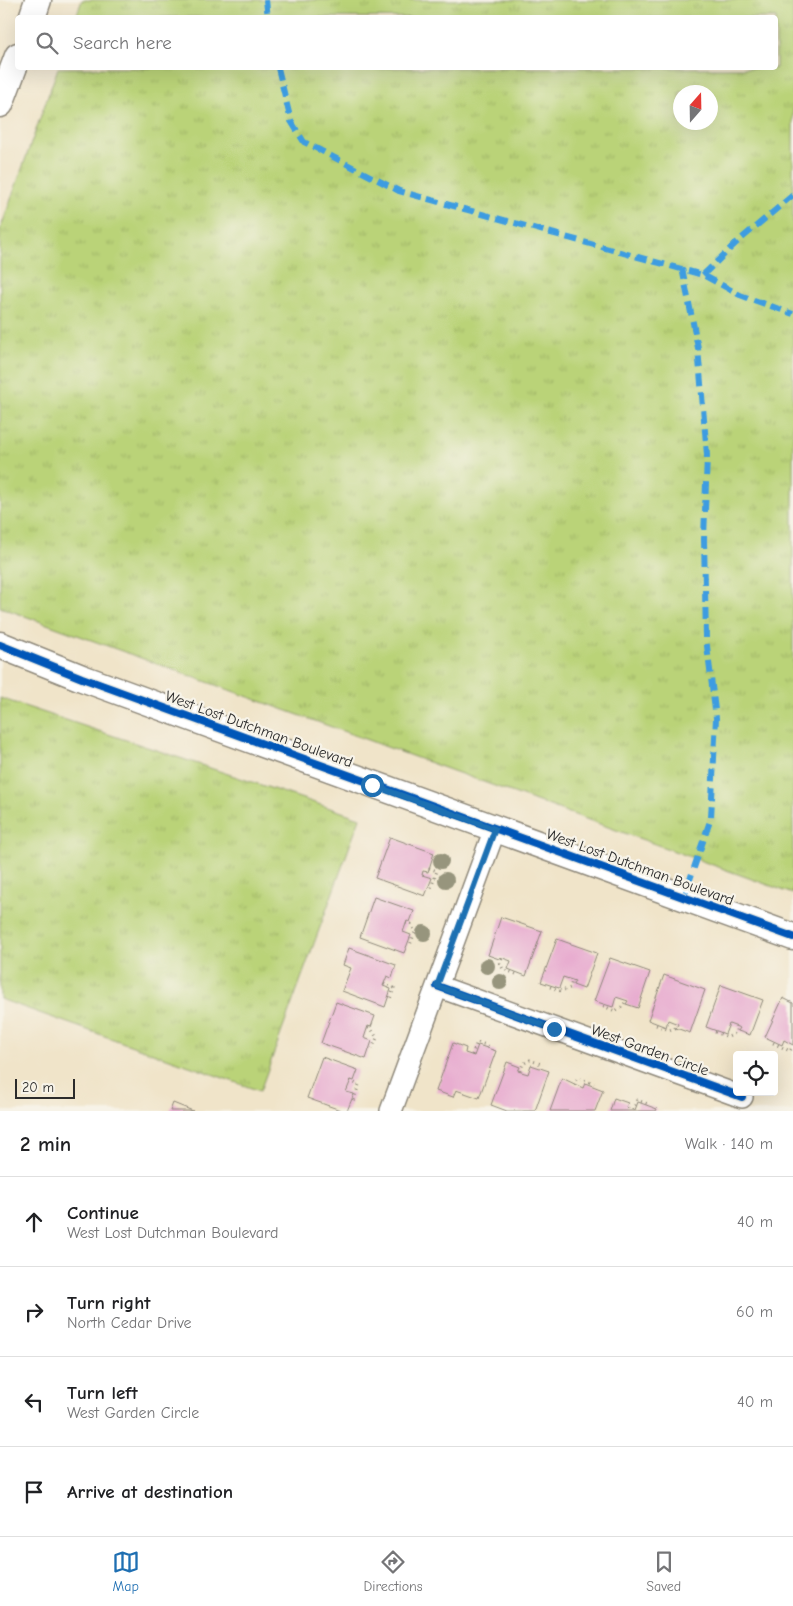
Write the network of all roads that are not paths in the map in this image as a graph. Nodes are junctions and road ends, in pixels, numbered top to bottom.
1 (38, 0) edge
2 (33, 15) edge
3 (15, 64) edge
4 (0, 104) edge
5 (0, 645) edge
6 (495, 829) junction
7 (793, 937) edge
8 (437, 986) junction
9 (742, 1098) dead end
10 (391, 1111) edge

1 - 2 street
3 - 4 street
5 - 6 street, West Lost Dutchman Boulevard
6 - 7 street, West Lost Dutchman Boulevard
6 - 8 street
8 - 9 street, West Garden Circle
8 - 10 street

